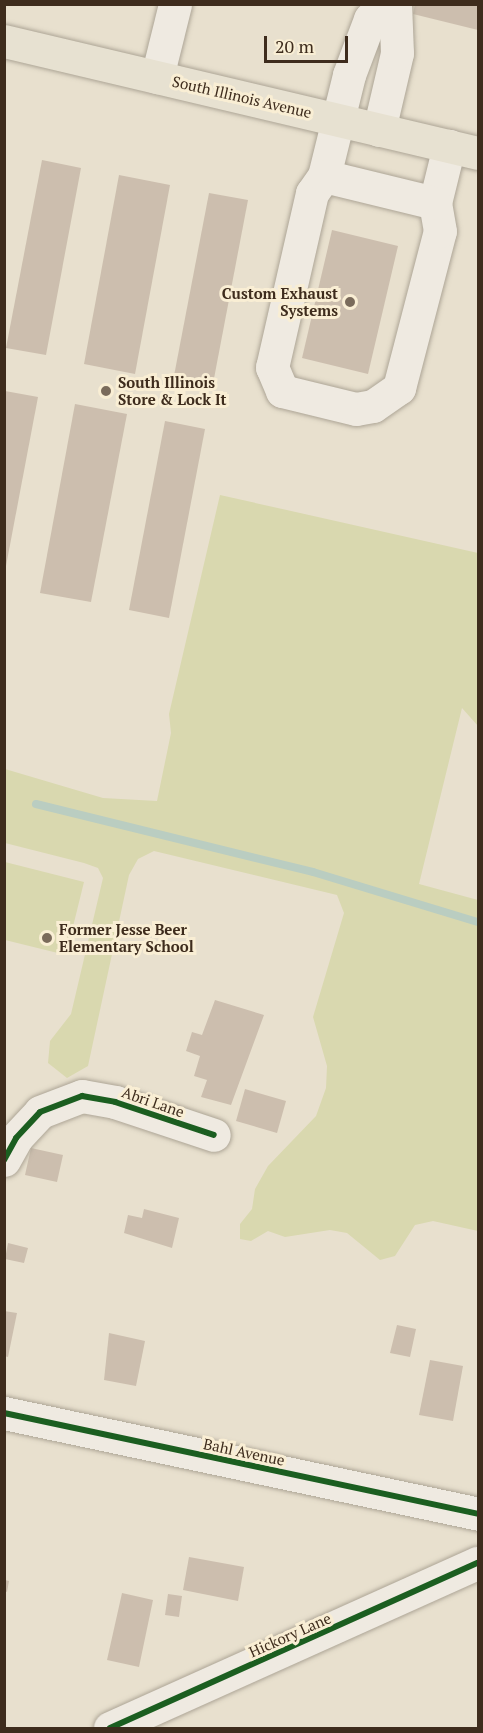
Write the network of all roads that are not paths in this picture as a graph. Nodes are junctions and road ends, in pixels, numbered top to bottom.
1 (175, 4) edge
2 (389, 4) edge
3 (395, 4) edge
4 (4, 41) edge
5 (157, 77) junction
6 (338, 120) junction
7 (379, 130) junction
8 (464, 149) edge
9 (324, 176) junction
10 (435, 202) junction
11 (214, 1135) dead end
12 (4, 1160) edge
13 (4, 1413) edge
14 (478, 1514) edge
15 (478, 1563) edge
16 (143, 1721) edge
17 (110, 1728) edge

1 - 5 street
2 - 6 street
3 - 7 street
4 - 5 main road, South Illinois Avenue
5 - 6 main road, South Illinois Avenue
6 - 7 main road, South Illinois Avenue
6 - 9 street
7 - 8 main road, South Illinois Avenue
8 - 10 street
9 - 10 street
9 - 10 street
11 - 12 street, Abri Lane
13 - 14 street, Bahl Avenue
15 - 16 street, Hickory Lane
16 - 17 street, Hickory Lane

